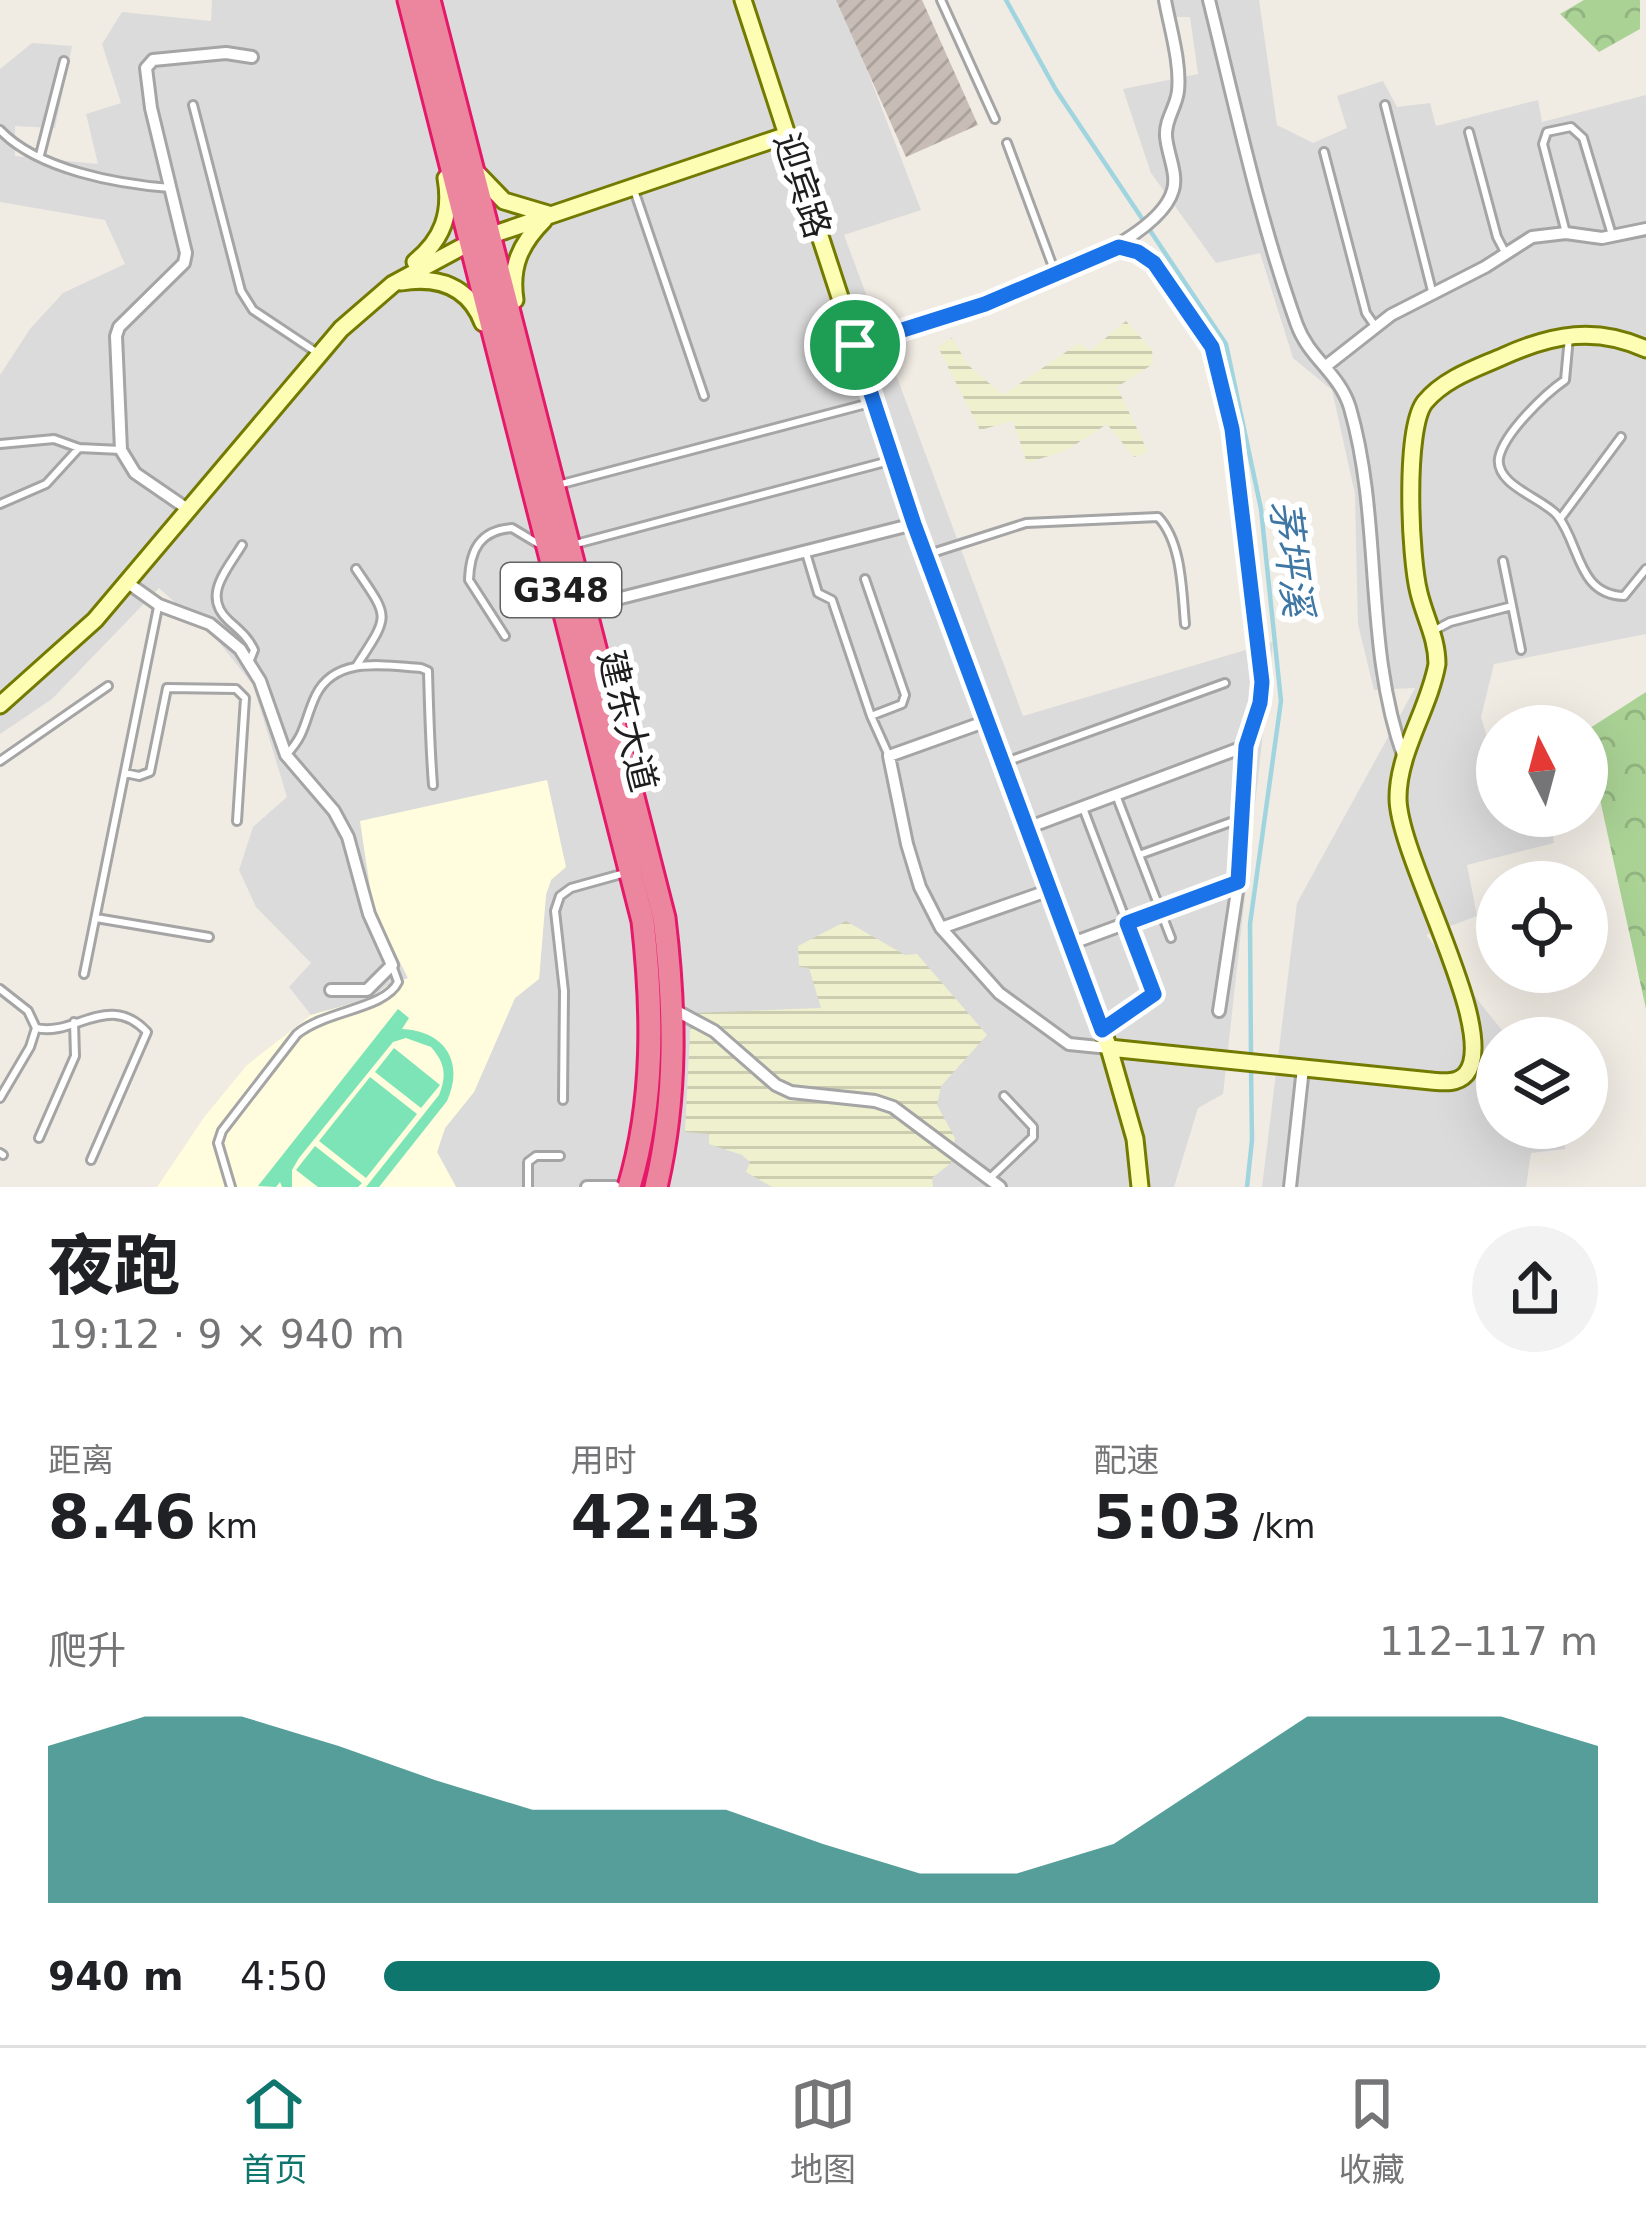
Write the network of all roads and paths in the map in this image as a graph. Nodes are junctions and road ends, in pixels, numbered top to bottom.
1 (409, 0) edge
2 (429, 0) edge
3 (743, 0) edge
4 (941, 0) edge
5 (1165, 0) edge
6 (1209, 0) edge
7 (252, 57) dead end
8 (64, 61) dead end
9 (193, 105) dead end
10 (1385, 105) dead end
11 (439, 115) junction
12 (995, 119) dead end
13 (0, 130) edge
14 (1468, 132) dead end
15 (787, 135) junction
16 (1007, 143) dead end
17 (1324, 152) dead end
18 (40, 155) junction
19 (470, 161) junction
20 (633, 187) junction
21 (170, 188) junction
22 (551, 214) junction
23 (1646, 229) edge
24 (1566, 233) junction
25 (1612, 235) junction
26 (480, 238) junction
27 (1119, 247) junction
28 (1506, 254) junction
29 (1056, 274) junction
30 (393, 284) junction
31 (1433, 294) junction
32 (1375, 326) junction
33 (1569, 334) junction
34 (855, 345) junction
35 (1646, 349) edge
36 (320, 354) junction
37 (1326, 366) junction
38 (514, 371) junction
39 (704, 396) dead end
40 (874, 402) junction
41 (1621, 437) dead end
42 (0, 444) edge
43 (79, 448) junction
44 (121, 450) junction
45 (893, 460) junction
46 (544, 488) junction
47 (0, 505) edge
48 (189, 510) junction
49 (1560, 519) junction
50 (914, 524) junction
51 (242, 544) dead end
52 (560, 548) junction
53 (806, 552) junction
54 (925, 555) junction
55 (1503, 562) dead end
56 (356, 569) dead end
57 (1646, 569) edge
58 (865, 579) dead end
59 (128, 583) junction
60 (158, 605) junction
61 (1512, 605) junction
62 (575, 609) junction
63 (1185, 624) dead end
64 (1433, 631) junction
65 (505, 636) dead end
66 (1521, 650) dead end
67 (249, 664) junction
68 (357, 665) junction
69 (1225, 683) dead end
70 (108, 686) dead end
71 (0, 705) edge
72 (871, 716) junction
73 (987, 721) junction
74 (1246, 746) junction
75 (286, 755) junction
76 (889, 756) junction
77 (0, 760) edge
78 (1405, 761) junction
79 (1003, 763) junction
80 (124, 773) junction
81 (433, 785) dead end
82 (1116, 795) junction
83 (1083, 808) junction
84 (1242, 818) junction
85 (237, 821) dead end
86 (1027, 829) junction
87 (1139, 855) junction
88 (642, 868) junction
89 (1238, 882) junction
90 (1050, 890) junction
91 (1161, 910) junction
92 (96, 918) junction
93 (1127, 923) junction
94 (941, 928) junction
95 (208, 937) dead end
96 (1171, 938) dead end
97 (1070, 944) junction
98 (392, 965) junction
99 (84, 974) dead end
100 (0, 989) edge
101 (331, 991) dead end
102 (662, 1007) junction
103 (1220, 1011) dead end
104 (74, 1022) junction
105 (36, 1028) junction
106 (1102, 1030) junction
107 (1109, 1048) junction
108 (1294, 1067) junction
109 (0, 1072) edge
110 (10, 1081) junction
111 (1004, 1096) dead end
112 (0, 1098) edge
113 (563, 1100) dead end
114 (39, 1138) dead end
115 (560, 1156) dead end
116 (91, 1160) dead end
117 (994, 1183) edge
118 (231, 1187) edge
119 (528, 1187) edge
120 (587, 1187) edge
121 (615, 1187) edge
122 (628, 1187) edge
123 (656, 1187) edge
124 (1140, 1187) edge
125 (1290, 1187) edge

1 - 11 highway, 建东大道 / G348
2 - 19 highway, 建东大道 / G348
3 - 15 main road, 迎宾路
4 - 12 lane
5 - 27 street
6 - 37 street
7 - 21 street
8 - 18 lane
9 - 36 lane
10 - 31 lane
11 - 26 highway, 建东大道 / G348
11 - 30 main road
13 - 18 lane
14 - 28 lane
15 - 20 main road
15 - 34 main road, 迎宾路
16 - 29 lane
17 - 32 lane
18 - 21 lane
19 - 22 main road
19 - 26 highway, 建东大道 / G348
20 - 22 main road
20 - 39 lane
21 - 44 street
22 - 26 main road
22 - 38 main road
23 - 25 street
24 - 25 street
24 - 25 lane
24 - 28 street
26 - 30 main road
26 - 38 highway, 建东大道 / G348
27 - 29 street
27 - 74 street
28 - 31 street
29 - 34 street
30 - 36 main road
30 - 38 main road
31 - 32 street
32 - 37 street
33 - 35 main road
33 - 49 lane
33 - 64 main road
34 - 40 main road, 迎宾路
36 - 48 main road
37 - 78 street
38 - 46 highway, 建东大道 / G348
40 - 45 main road, 迎宾路
40 - 46 lane
41 - 49 lane
42 - 43 lane
43 - 44 lane
43 - 47 lane
44 - 48 street
45 - 50 main road, 迎宾路
45 - 52 lane
46 - 52 highway, 建东大道 / G348
48 - 59 main road
49 - 57 lane
50 - 53 street
50 - 54 main road, 迎宾路
51 - 67 lane
52 - 62 highway, 建东大道 / G348
52 - 65 lane
53 - 62 street
53 - 72 lane
54 - 63 lane
54 - 73 main road, 迎宾路
55 - 61 lane
56 - 68 lane
58 - 72 lane
59 - 60 street
59 - 71 main road
60 - 67 street
60 - 80 lane
61 - 64 lane
61 - 66 lane
62 - 88 highway, 建东大道 / G348
64 - 78 main road
67 - 75 street
68 - 75 lane
68 - 81 lane
69 - 79 lane
70 - 77 lane
72 - 76 lane
73 - 76 street
73 - 79 main road, 迎宾路
74 - 82 street
74 - 84 street
75 - 98 street
76 - 94 street
78 - 108 main road
79 - 86 main road, 迎宾路
80 - 85 lane
80 - 92 lane
82 - 83 street
82 - 87 lane
83 - 86 street
83 - 93 lane
84 - 87 lane
84 - 89 street
86 - 90 main road, 迎宾路
87 - 91 lane
88 - 102 highway, 建东大道 / G348
88 - 113 lane
89 - 91 street
89 - 103 street
90 - 94 street
90 - 97 main road, 迎宾路
91 - 93 street
91 - 96 lane
92 - 95 lane
92 - 99 lane
93 - 97 street
93 - 106 lane
94 - 107 street
97 - 106 main road, 迎宾路
98 - 101 street
98 - 118 lane
100 - 105 lane
102 - 117 street
102 - 122 highway, 建东大道 / G348
102 - 123 highway, 建东大道 / G348
104 - 105 lane
104 - 114 lane
104 - 116 lane
105 - 110 lane
106 - 107 main road, 迎宾路
107 - 108 main road
107 - 124 main road, 迎宾路
108 - 125 street
109 - 110 lane
110 - 112 lane
111 - 117 lane
115 - 119 lane
120 - 121 street

